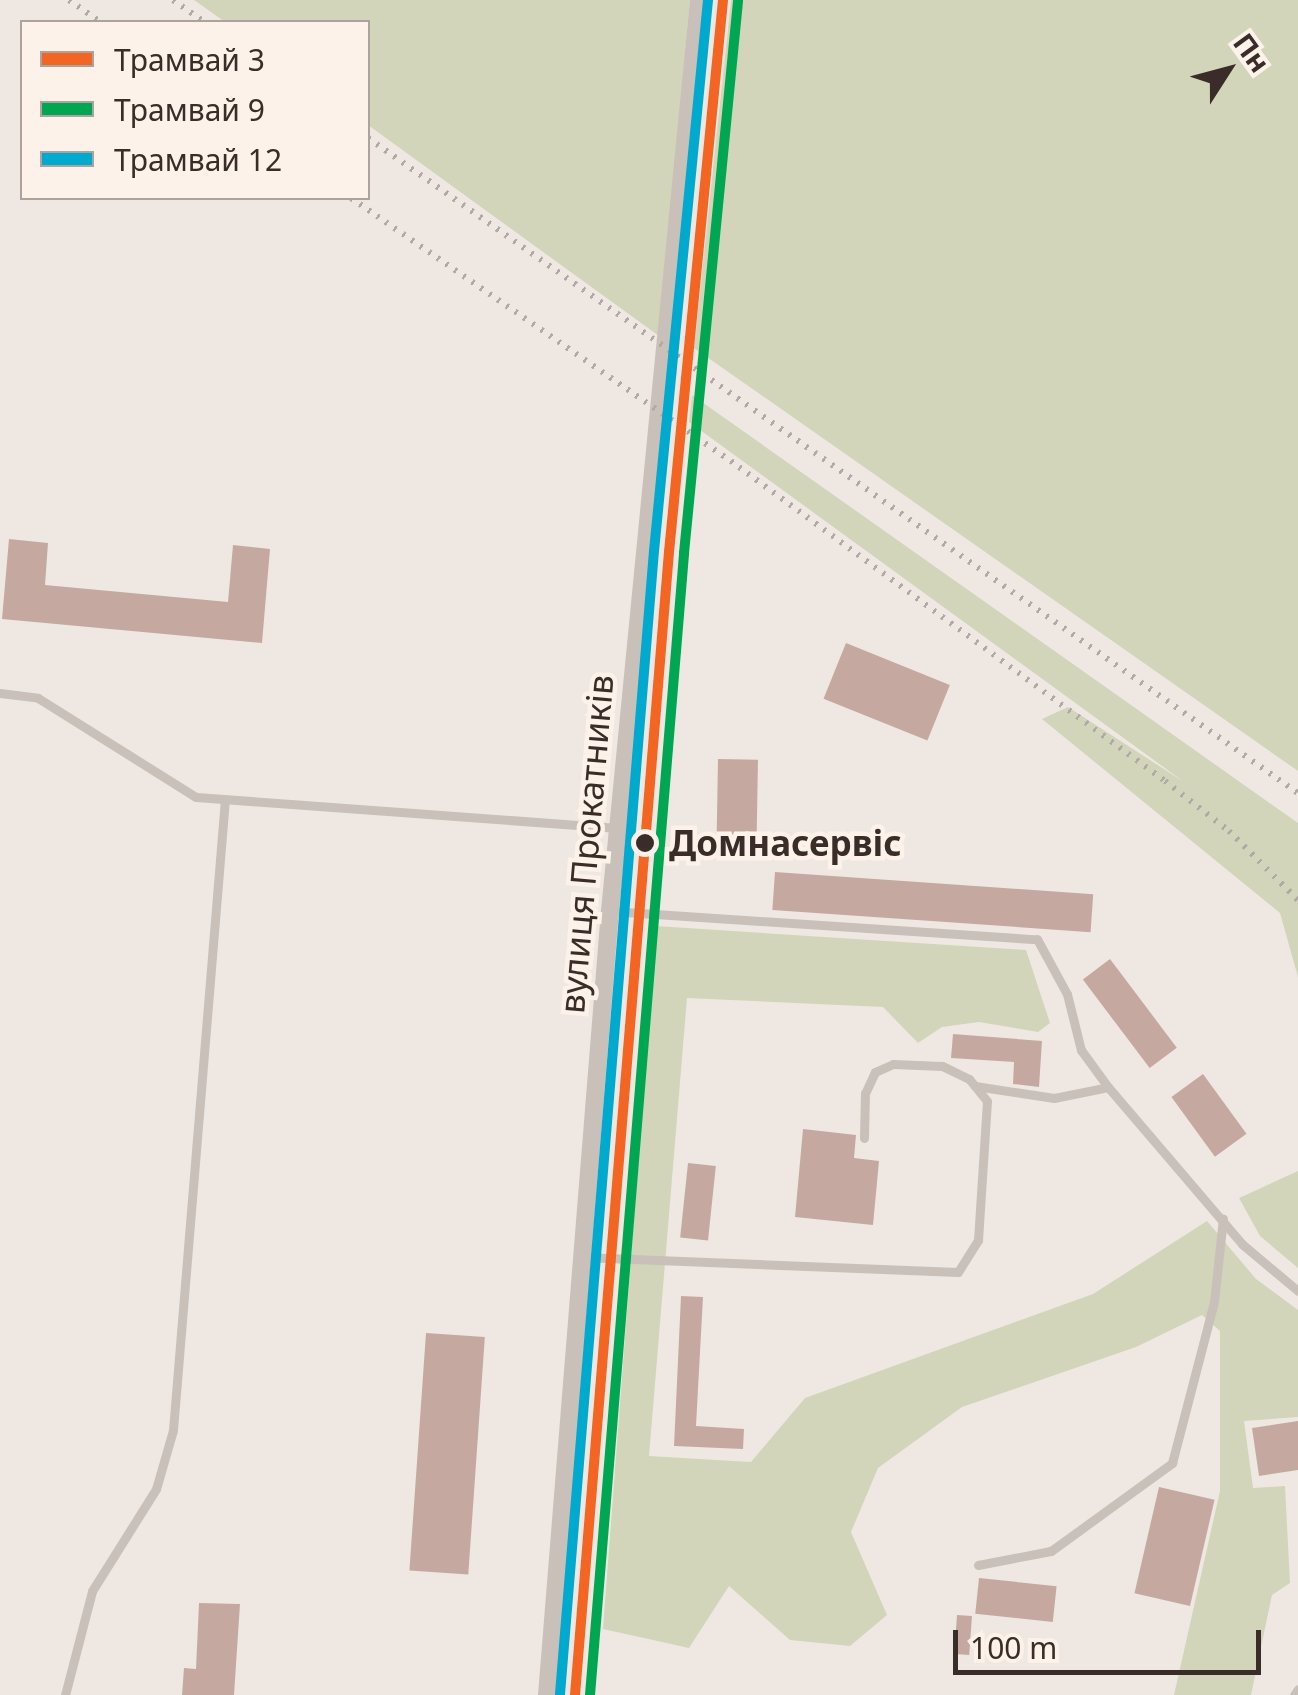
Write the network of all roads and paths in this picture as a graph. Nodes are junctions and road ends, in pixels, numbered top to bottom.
1 (699, 0) edge
2 (0, 693) edge
3 (225, 799) junction
4 (618, 828) junction
5 (610, 911) junction
6 (975, 1086) junction
7 (1108, 1087) junction
8 (864, 1138) dead end
9 (1223, 1218) junction
10 (582, 1257) junction
11 (1298, 1291) edge
12 (978, 1565) dead end
13 (65, 1695) edge
14 (548, 1695) edge

1 - 4 street, вулиця Прокатників
2 - 3 lane
3 - 4 lane
3 - 13 lane
4 - 5 street, вулиця Прокатників
5 - 7 lane
5 - 10 street, вулиця Прокатників
6 - 7 lane
6 - 8 lane
6 - 10 lane
7 - 9 lane
9 - 11 lane
9 - 12 lane
10 - 14 street, вулиця Прокатників

